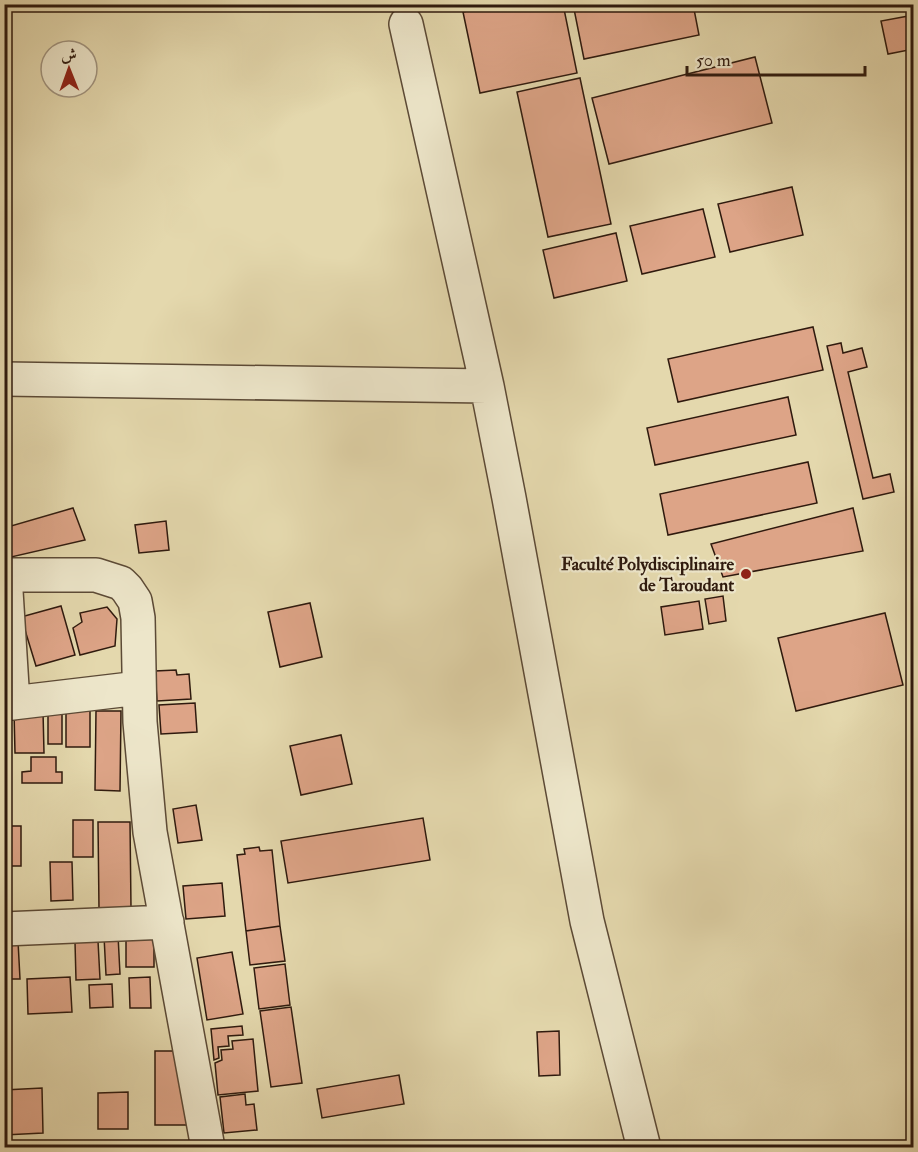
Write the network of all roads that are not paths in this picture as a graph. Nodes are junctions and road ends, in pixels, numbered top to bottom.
1 (406, 24) dead end
2 (4, 379) edge
3 (487, 386) junction
4 (5, 575) edge
5 (140, 688) junction
6 (9, 704) edge
7 (167, 922) junction
8 (4, 929) edge
9 (208, 1148) edge
10 (644, 1148) edge

1 - 3 street
2 - 3 street
3 - 10 street
4 - 5 street
4 - 6 street
5 - 6 street
5 - 7 street
7 - 8 street
7 - 9 street

